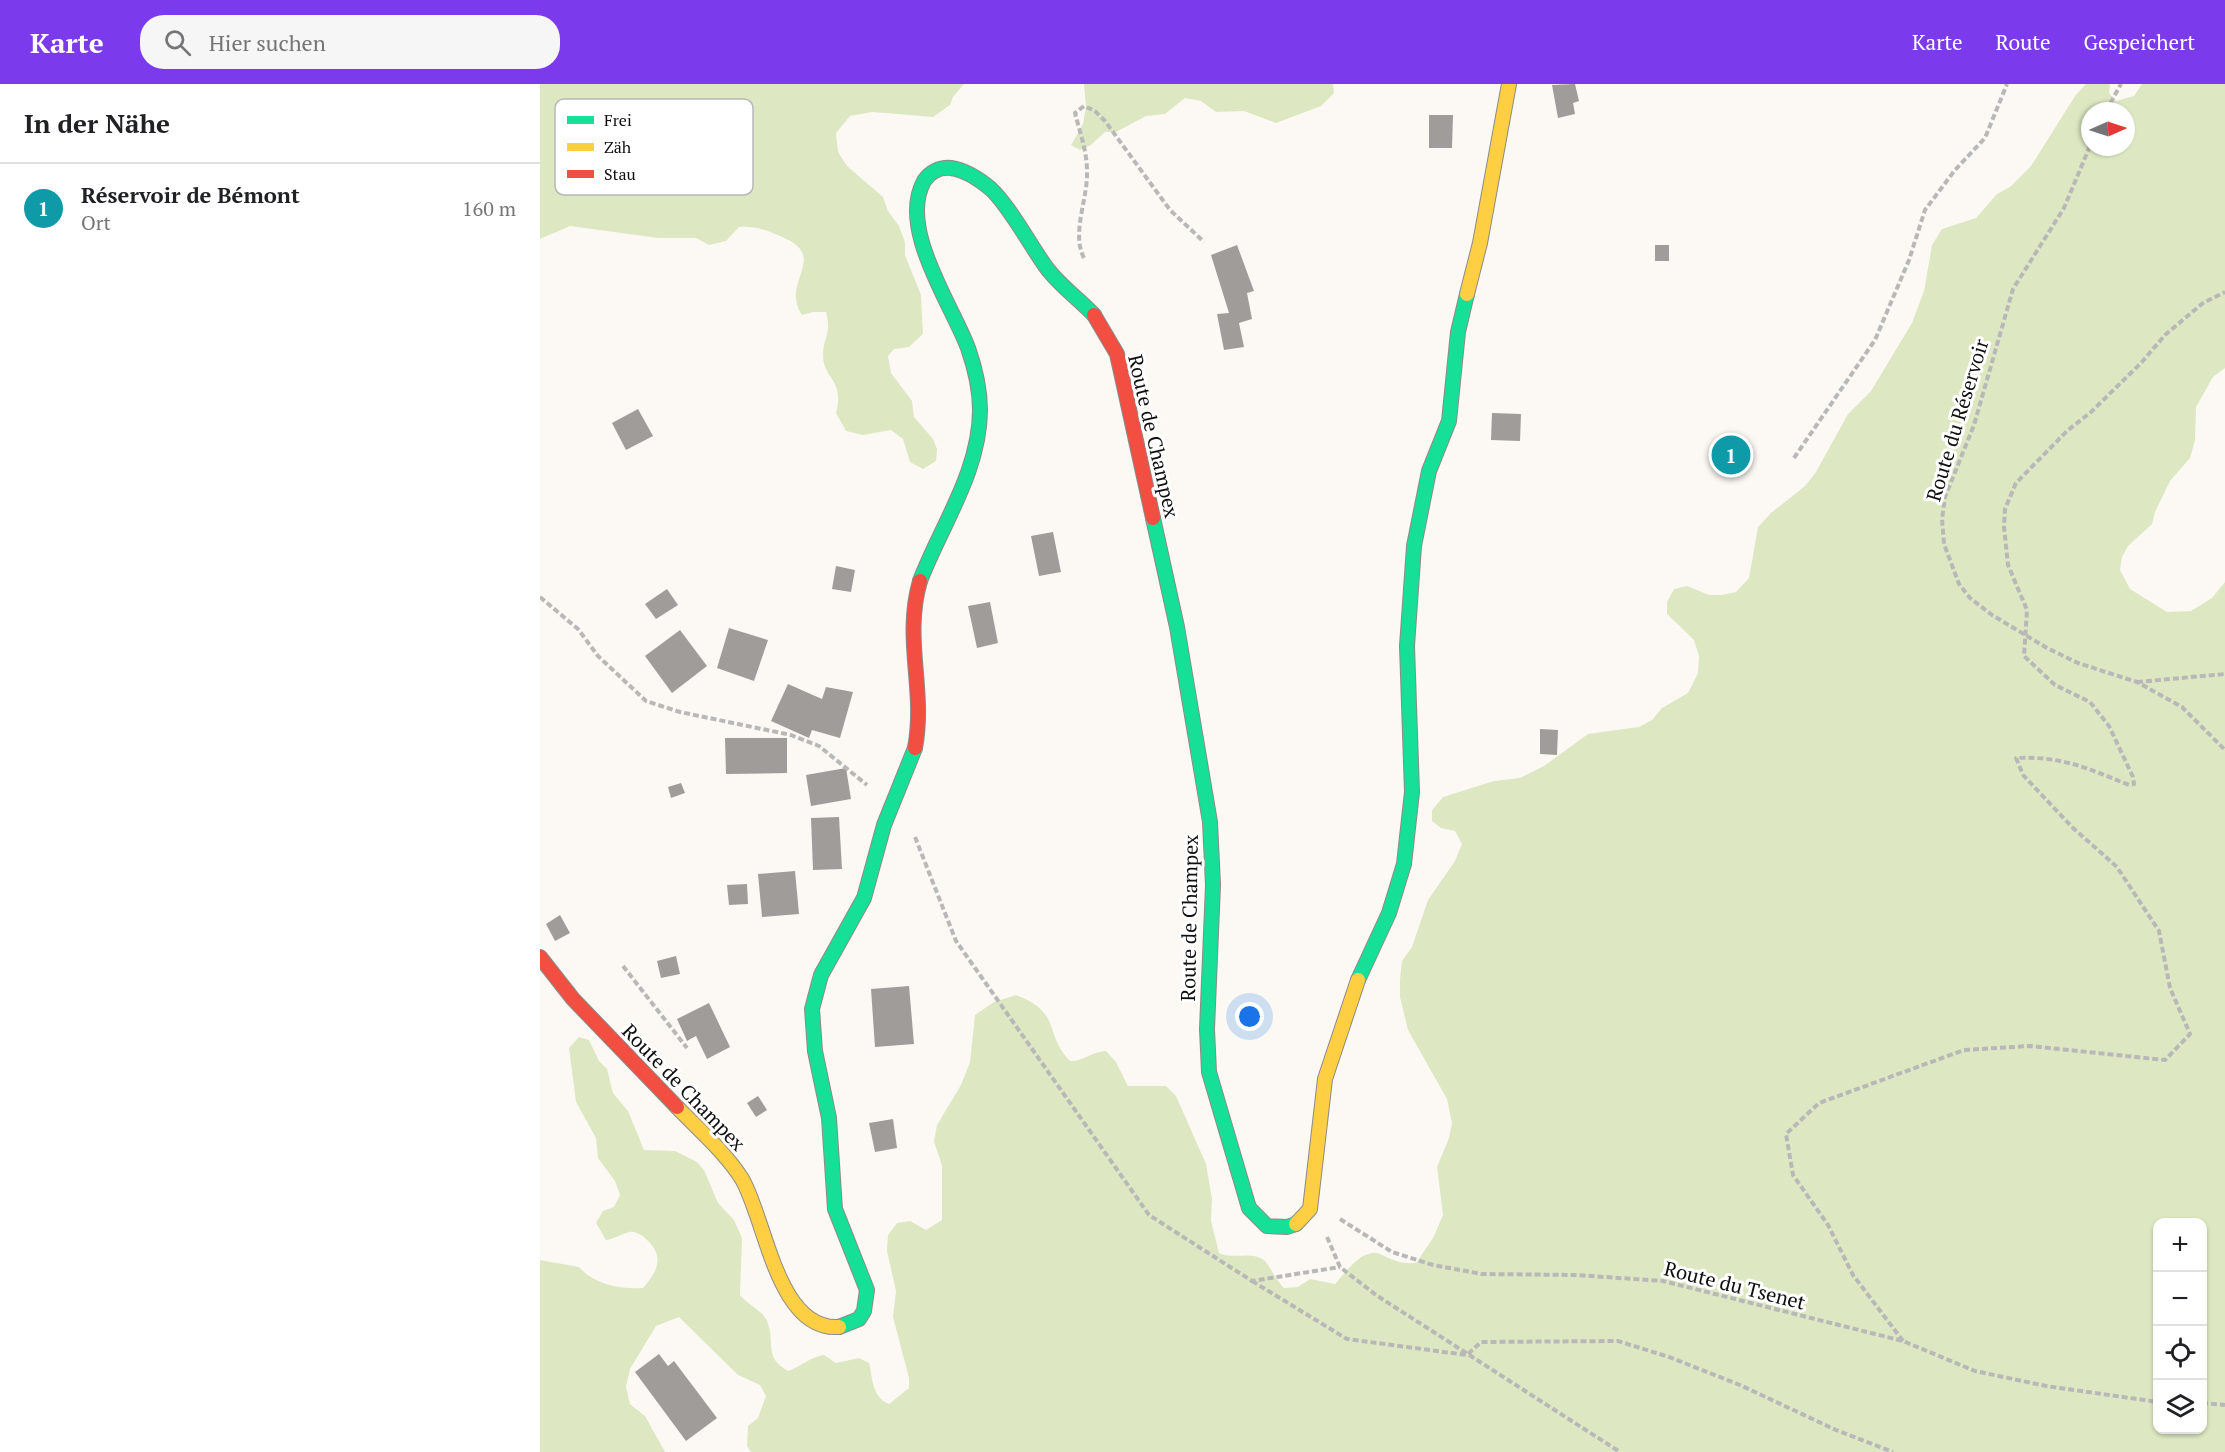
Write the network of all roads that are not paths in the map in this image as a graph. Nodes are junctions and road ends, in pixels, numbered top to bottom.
1 (1509, 84) edge
2 (540, 957) edge

1 - 2 street, Route de Champex

